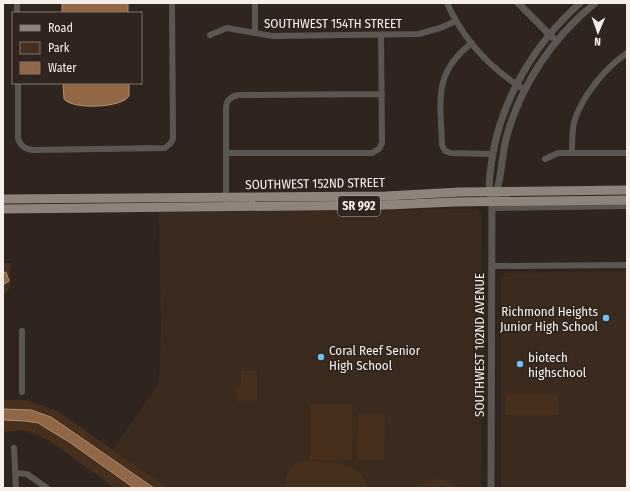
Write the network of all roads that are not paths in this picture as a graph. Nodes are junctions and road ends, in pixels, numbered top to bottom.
1 (172, 3) edge
2 (255, 3) edge
3 (447, 3) edge
4 (518, 3) edge
5 (580, 3) edge
6 (595, 3) edge
7 (456, 21) junction
8 (255, 33) junction
9 (550, 34) junction
10 (210, 35) dead end
11 (381, 35) junction
12 (557, 41) junction
13 (472, 43) junction
14 (627, 54) edge
15 (18, 84) edge
16 (516, 85) junction
17 (524, 90) junction
18 (382, 94) junction
19 (627, 152) edge
20 (572, 153) junction
21 (226, 154) junction
22 (492, 154) junction
23 (545, 159) dead end
24 (627, 190) edge
25 (493, 191) junction
26 (3, 199) edge
27 (627, 200) edge
28 (226, 202) junction
29 (492, 204) junction
30 (627, 206) edge
31 (3, 209) edge
32 (627, 265) edge
33 (492, 266) junction
34 (22, 331) dead end
35 (22, 392) dead end
36 (14, 448) dead end
37 (16, 472) junction
38 (16, 488) edge
39 (47, 488) edge
40 (491, 488) edge

1 - 15 street
2 - 8 street
3 - 7 street
4 - 9 street
5 - 9 street
6 - 12 street
7 - 11 street, SOUTHWEST 154TH STREET
7 - 13 street
8 - 10 street, SOUTHWEST 154TH STREET
8 - 11 street, SOUTHWEST 154TH STREET
9 - 12 street
9 - 16 street
11 - 18 street
12 - 17 street
13 - 16 street
13 - 22 street
14 - 20 street
16 - 17 street
16 - 22 street
17 - 25 street
18 - 21 street
18 - 21 street
19 - 20 street
20 - 23 street
21 - 28 street
22 - 25 street
24 - 25 main road, SOUTHWEST 152ND STREET / SR 992
25 - 28 main road, SOUTHWEST 152ND STREET / SR 992
25 - 29 street
26 - 28 main road, SOUTHWEST 152ND STREET / SR 992
27 - 29 main road, SOUTHWEST 152ND STREET / SR 992
28 - 29 main road, SOUTHWEST 152ND STREET / SR 992
28 - 31 main road, SOUTHWEST 152ND STREET / SR 992
29 - 30 street
29 - 33 street, SOUTHWEST 102ND AVENUE
32 - 33 street
33 - 40 street, SOUTHWEST 102ND AVENUE
34 - 35 street
36 - 37 street
37 - 38 street
37 - 39 street

